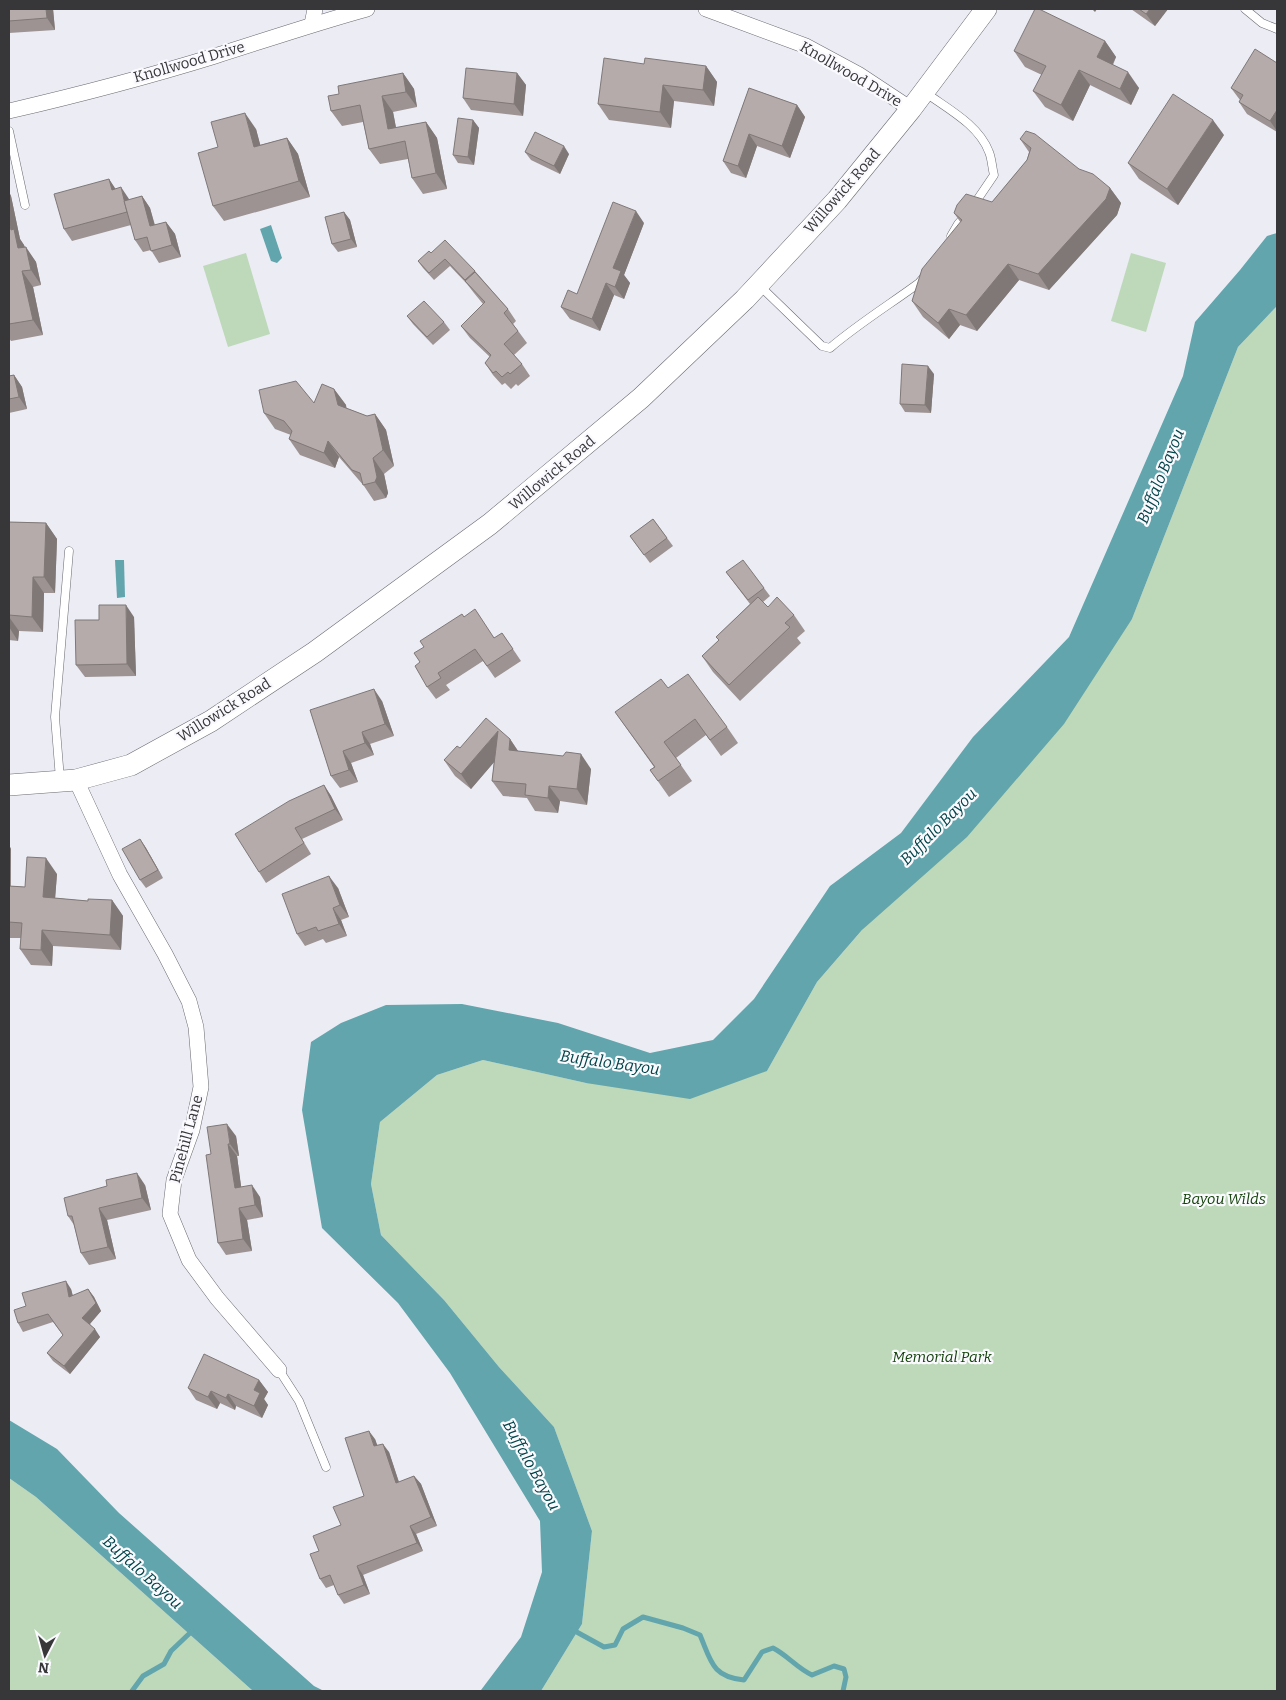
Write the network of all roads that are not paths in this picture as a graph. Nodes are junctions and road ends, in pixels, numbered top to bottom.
1 (315, 9) edge
2 (367, 9) edge
3 (706, 9) edge
4 (986, 9) edge
5 (1245, 9) edge
6 (312, 24) junction
7 (1277, 29) edge
8 (924, 92) junction
9 (911, 109) junction
10 (9, 110) edge
11 (9, 131) edge
12 (25, 206) dead end
13 (949, 242) edge
14 (929, 271) edge
15 (758, 285) junction
16 (69, 551) dead end
17 (68, 780) junction
18 (9, 785) edge
19 (279, 1370) joint
20 (326, 1467) dead end

1 - 6 street
2 - 6 street, Knollwood Drive
3 - 9 street, Knollwood Drive
4 - 8 street, Willowick Road
5 - 7 lane
6 - 10 street, Knollwood Drive
8 - 9 street, Willowick Road
8 - 13 lane
9 - 15 street, Willowick Road
11 - 12 lane
14 - 15 lane
15 - 17 street, Willowick Road
16 - 17 lane
17 - 18 street, Willowick Road
17 - 19 street, Pinehill Lane
19 - 20 lane

